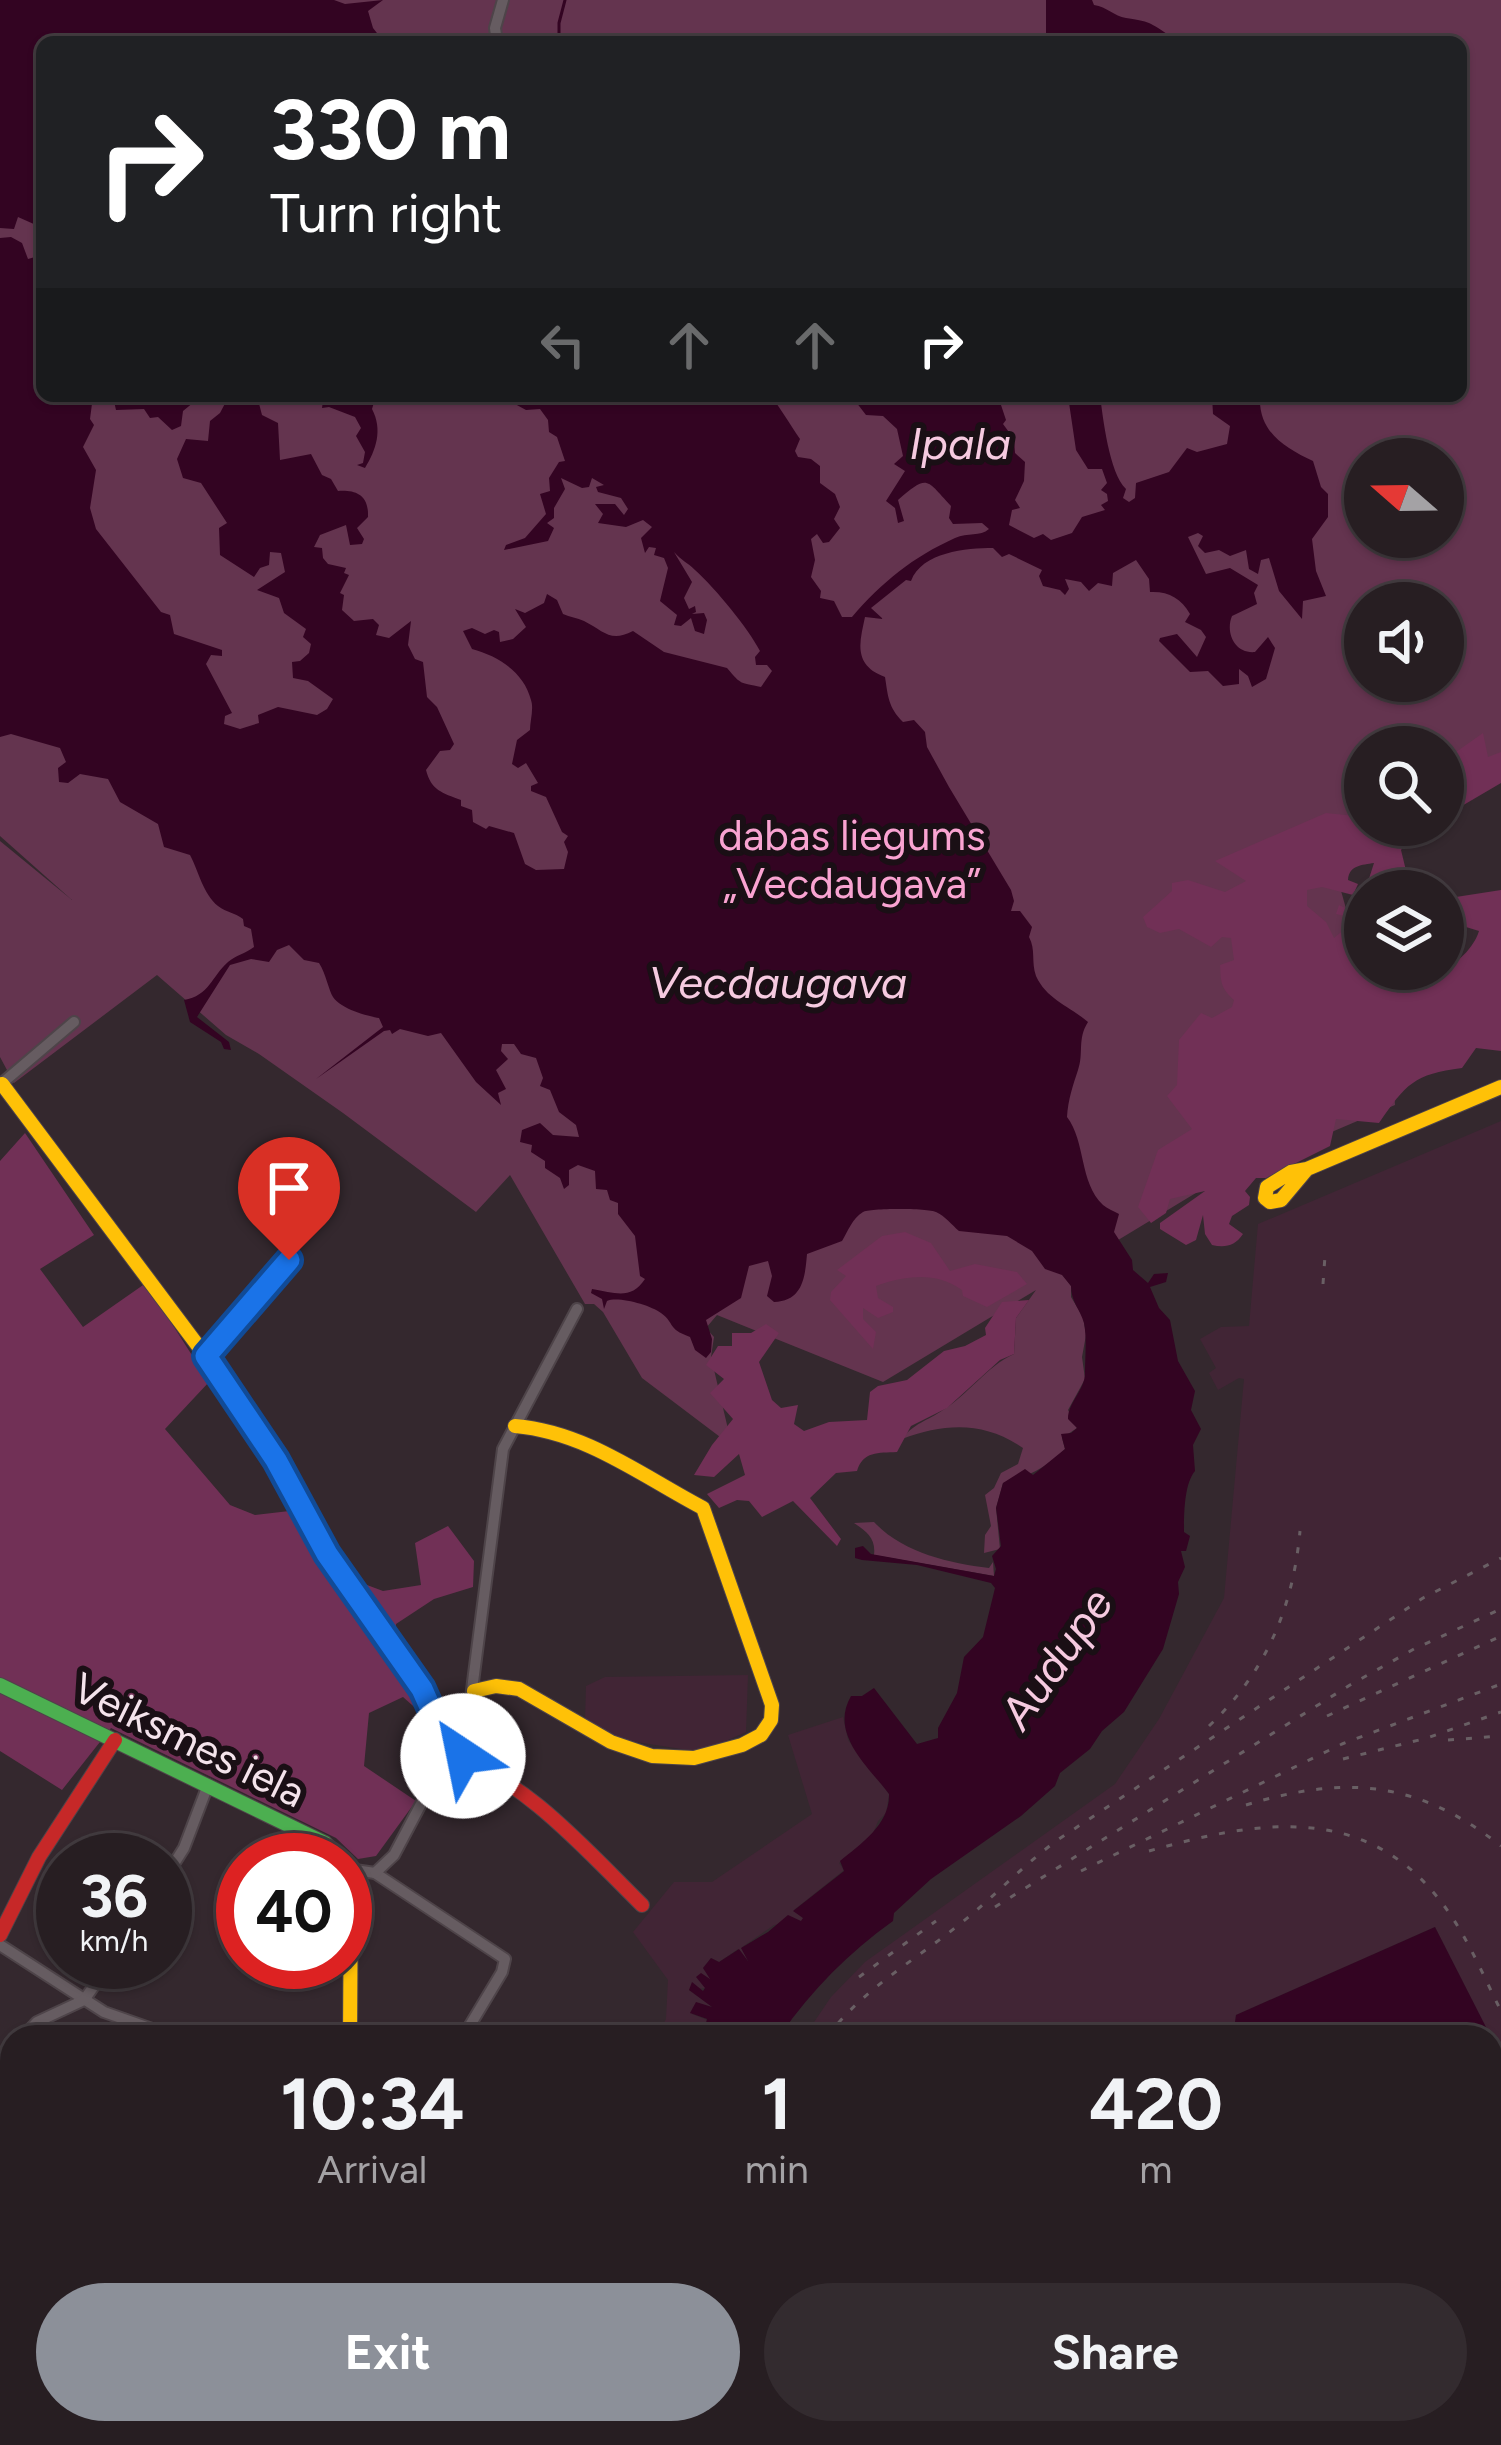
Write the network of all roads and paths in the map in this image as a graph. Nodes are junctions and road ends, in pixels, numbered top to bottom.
1 (503, 0) edge
2 (496, 36) edge
3 (74, 1022) dead end
4 (1, 1084) edge
5 (1501, 1087) edge
6 (1307, 1169) dead end
7 (289, 1260) dead end
8 (577, 1309) dead end
9 (206, 1356) junction
10 (515, 1426) junction
11 (0, 1685) edge
12 (474, 1691) junction
13 (115, 1740) junction
14 (451, 1754) junction
15 (208, 1785) junction
16 (190, 1833) edge
17 (305, 1833) edge
18 (372, 1873) edge
19 (375, 1874) junction
20 (642, 1905) dead end
21 (0, 1934) edge
22 (0, 1945) edge
23 (92, 1989) edge
24 (350, 1989) edge
25 (84, 2000) junction
26 (34, 2025) edge
27 (138, 2025) edge
28 (350, 2025) edge
29 (470, 2025) edge

1 - 2 street
3 - 4 street
4 - 9 street
5 - 6 street
7 - 9 street
8 - 10 street
9 - 14 street
10 - 12 street
10 - 12 street
11 - 13 street, Veiksmes iela
12 - 14 street
13 - 15 street, Veiksmes iela
13 - 21 street
14 - 19 street
14 - 20 street
15 - 16 street
15 - 17 street, Veiksmes iela
18 - 19 street, Veiksmes iela
19 - 29 street, Veiksmes iela
22 - 25 street
23 - 25 street
24 - 28 street
25 - 26 street
25 - 27 street

